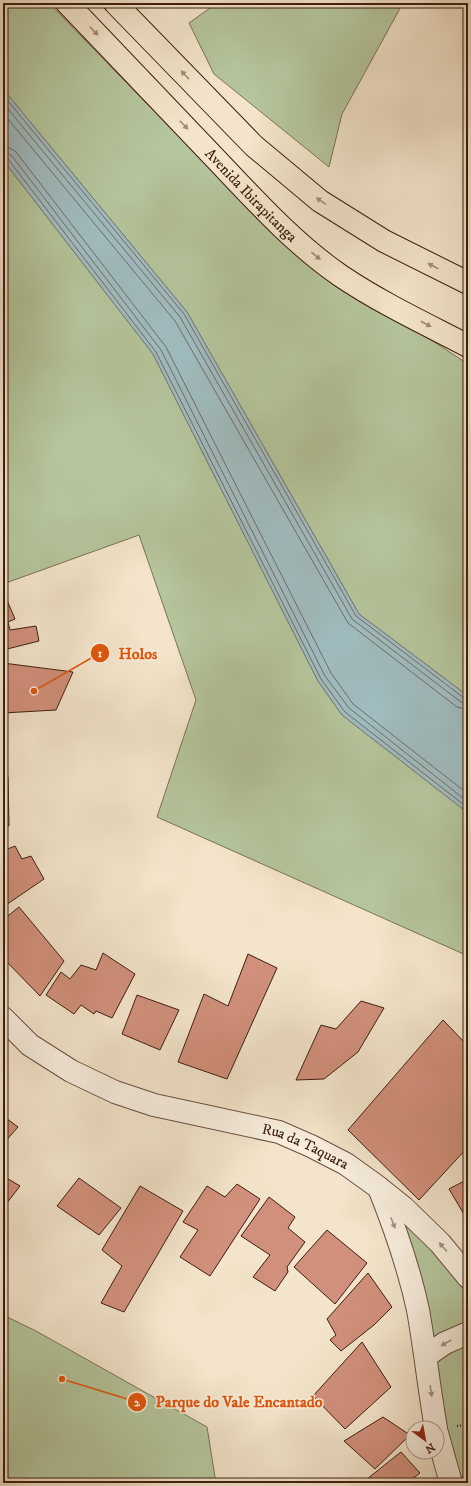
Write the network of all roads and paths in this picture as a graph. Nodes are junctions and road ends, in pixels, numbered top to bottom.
1 (67, 3) edge
2 (115, 3) edge
3 (468, 283) edge
4 (468, 346) edge
5 (3, 1018) edge
6 (378, 1187) junction
7 (468, 1277) edge
8 (468, 1333) edge
9 (426, 1356) junction
10 (435, 1420) edge
11 (445, 1460) edge
12 (451, 1482) edge

1 -> 4 main road, Avenida Ibirapitanga
3 -> 2 main road
5 - 6 street, Rua da Taquara
7 -> 6 street, Rua da Taquara
6 -> 9 street
8 -> 9 street
9 -> 10 street
11 - 12 street

